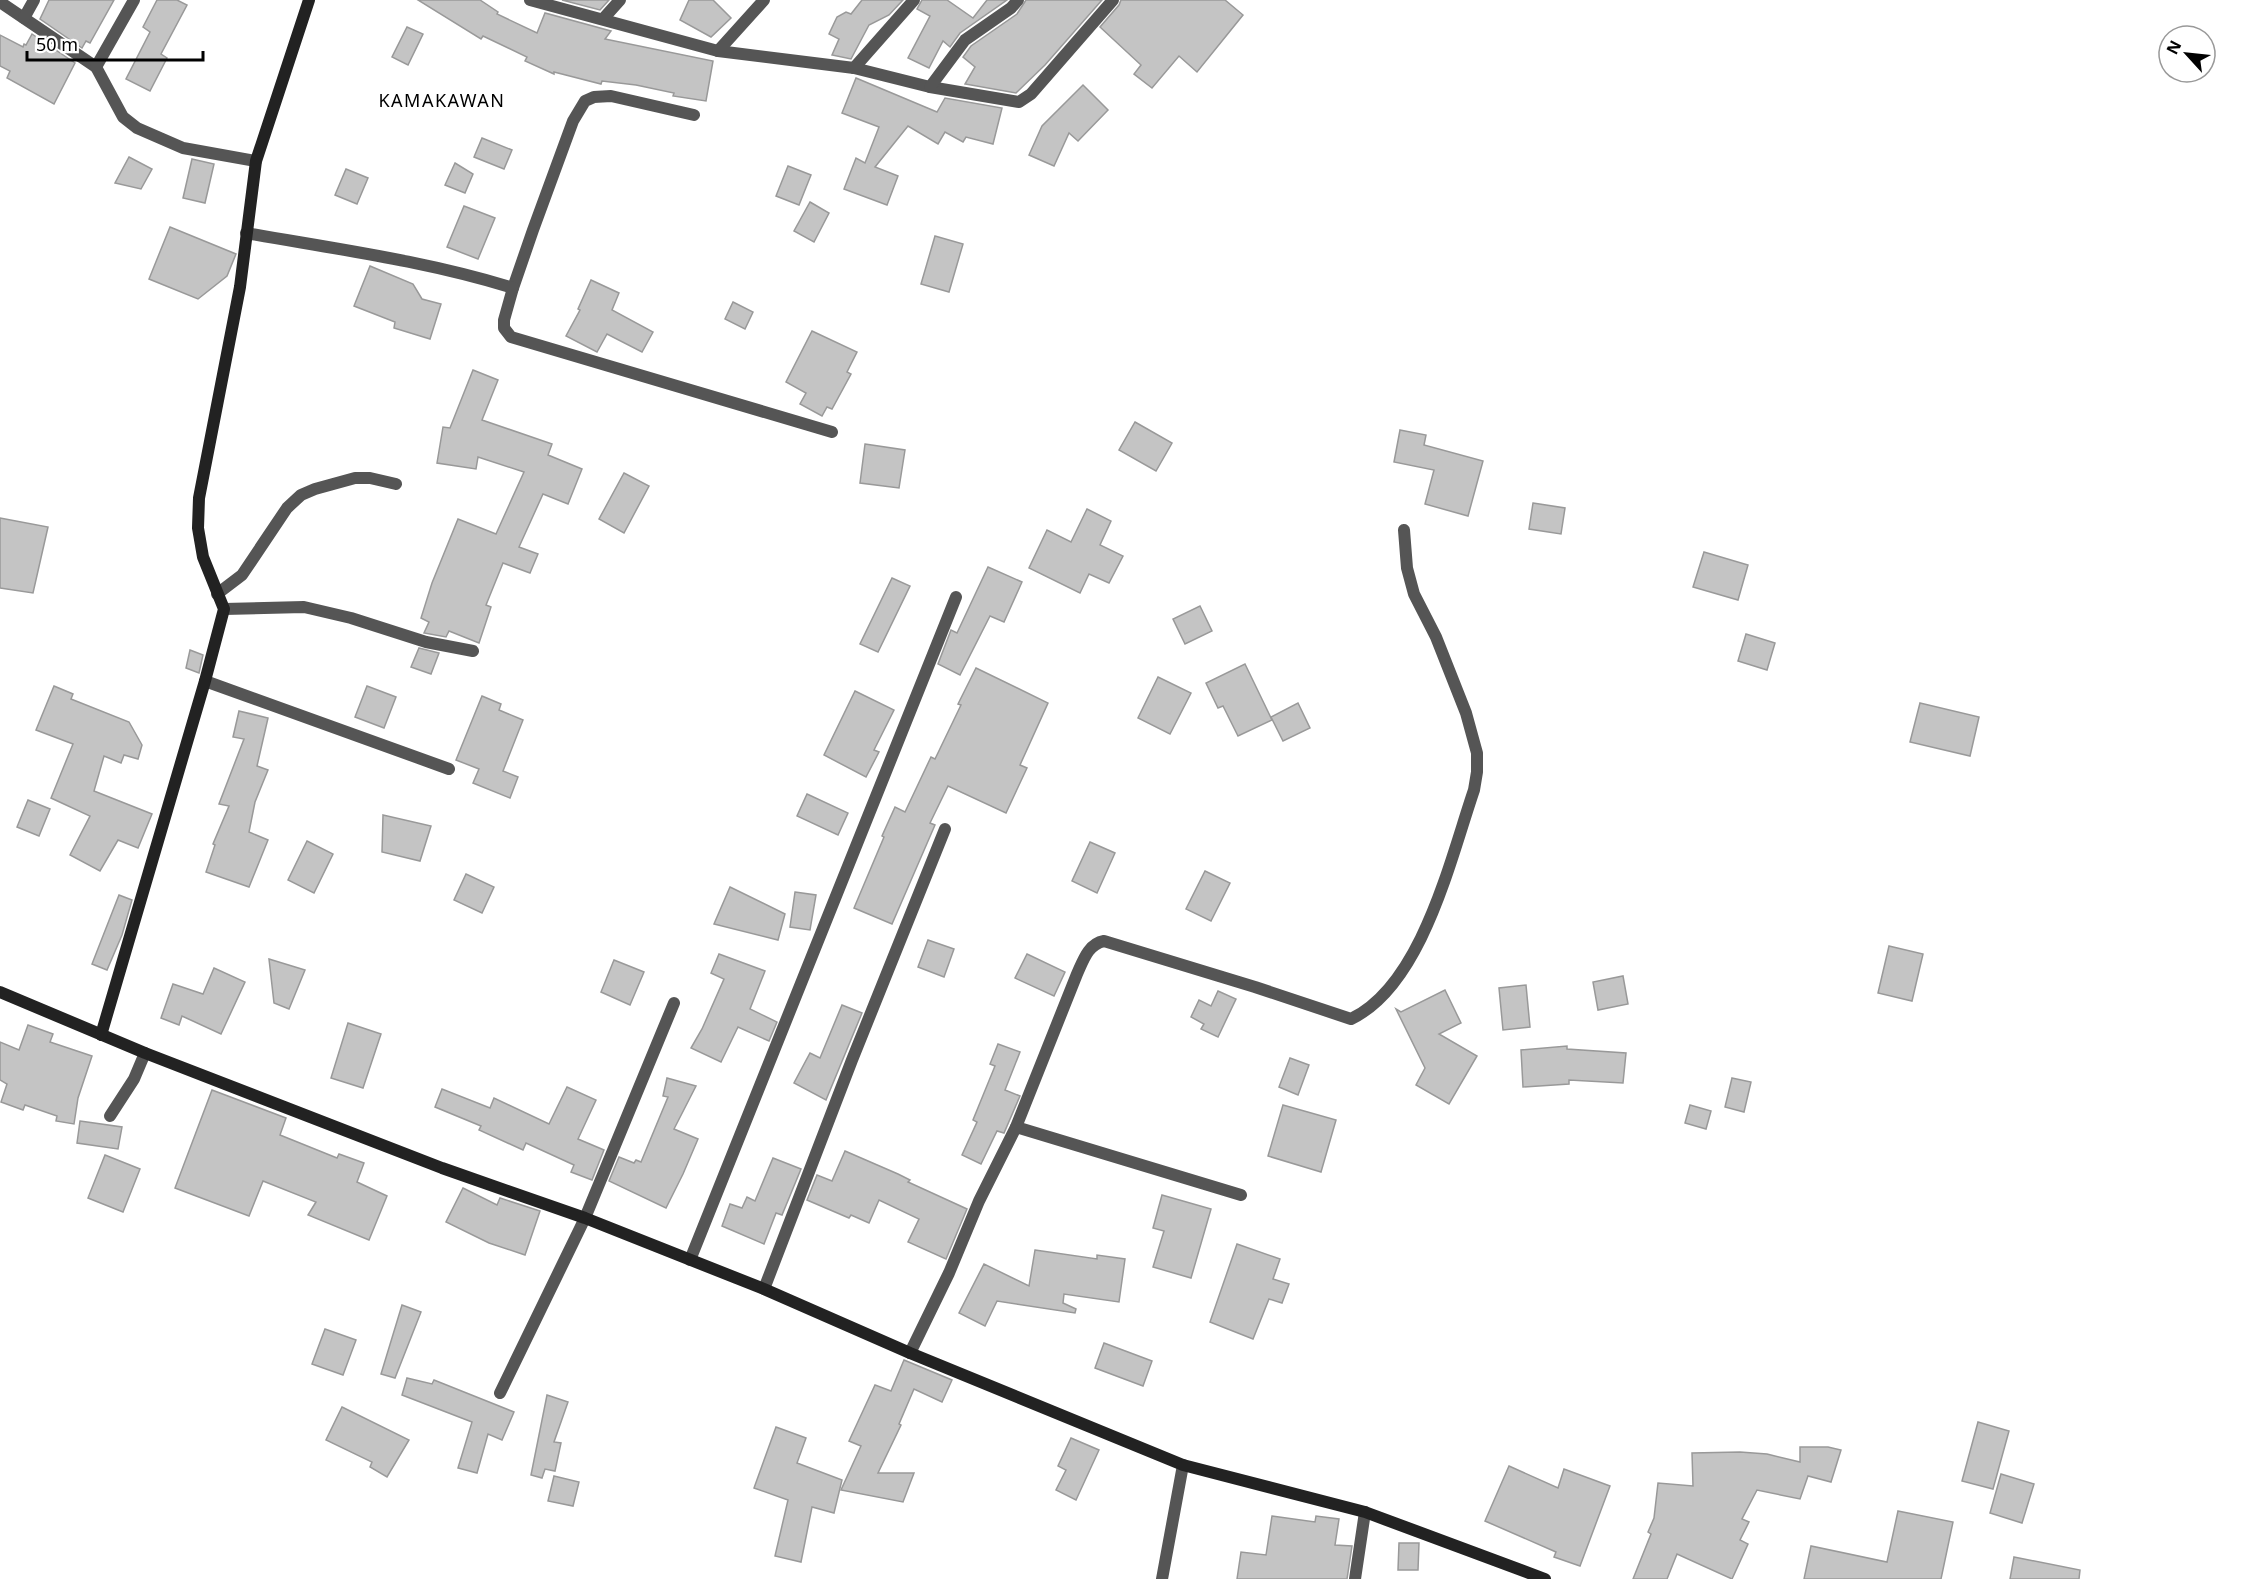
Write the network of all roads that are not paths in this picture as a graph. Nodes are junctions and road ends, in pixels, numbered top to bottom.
1 (34, 0) edge
2 (134, 0) edge
3 (309, 0) edge
4 (533, 0) edge
5 (620, 0) edge
6 (764, 0) edge
7 (914, 0) edge
8 (1018, 0) edge
9 (1113, 0) edge
10 (0, 2) edge
11 (24, 18) junction
12 (603, 19) junction
13 (718, 51) junction
14 (96, 67) junction
15 (854, 68) junction
16 (930, 87) junction
17 (694, 115) dead end
18 (256, 161) junction
19 (246, 233) junction
20 (513, 288) junction
21 (832, 432) dead end
22 (396, 484) dead end
23 (1404, 530) dead end
24 (218, 594) junction
25 (956, 597) dead end
26 (224, 609) junction
27 (473, 651) dead end
28 (206, 681) junction
29 (449, 769) dead end
30 (945, 829) dead end
31 (0, 992) edge
32 (674, 1003) dead end
33 (101, 1035) junction
34 (144, 1053) junction
35 (111, 1116) dead end
36 (1016, 1127) junction
37 (1241, 1195) dead end
38 (585, 1218) junction
39 (690, 1260) junction
40 (764, 1289) junction
41 (910, 1353) junction
42 (500, 1393) dead end
43 (1183, 1465) junction
44 (1365, 1512) junction
45 (1162, 1579) edge
46 (1355, 1579) edge
47 (1545, 1579) edge

1 - 11 street
2 - 14 street
3 - 18 main road
4 - 12 street
5 - 12 street
6 - 13 street
7 - 15 street
8 - 16 street
9 - 16 street
10 - 11 street
11 - 14 street
12 - 13 street
13 - 15 street
14 - 18 street
15 - 16 street
17 - 20 street
18 - 19 main road
19 - 20 street
19 - 24 main road
20 - 21 street
22 - 24 street
23 - 36 street
24 - 26 main road
25 - 39 street
26 - 27 street
26 - 28 main road
28 - 29 street
28 - 33 main road
30 - 40 street
31 - 33 main road
32 - 38 street
33 - 34 main road
34 - 35 street
34 - 38 main road
36 - 37 street
36 - 41 street
38 - 39 main road
38 - 42 street
39 - 40 main road
40 - 41 main road
41 - 43 main road
43 - 44 main road
43 - 45 street
44 - 46 street
44 - 47 main road

